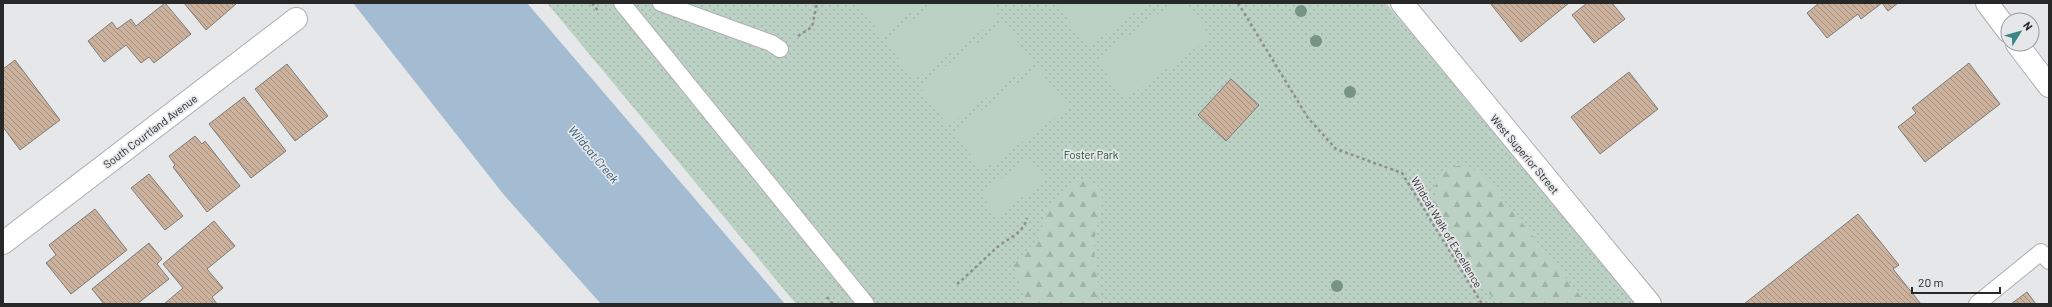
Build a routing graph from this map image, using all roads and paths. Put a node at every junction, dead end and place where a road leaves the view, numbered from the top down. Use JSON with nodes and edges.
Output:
{"nodes":[{"id":1,"x":622,"y":3,"type":"edge"},
{"id":2,"x":661,"y":3,"type":"edge"},
{"id":3,"x":817,"y":3,"type":"edge"},
{"id":4,"x":1238,"y":3,"type":"edge"},
{"id":5,"x":1402,"y":3,"type":"edge"},
{"id":6,"x":1986,"y":3,"type":"edge"},
{"id":7,"x":296,"y":19,"type":"dead end"},
{"id":8,"x":2000,"y":21,"type":"edge"},
{"id":9,"x":780,"y":49,"type":"joint"},
{"id":10,"x":2024,"y":52,"type":"edge"},
{"id":11,"x":2049,"y":86,"type":"edge"},
{"id":12,"x":1027,"y":218,"type":"dead end"},
{"id":13,"x":3,"y":243,"type":"edge"},
{"id":14,"x":2049,"y":261,"type":"edge"},
{"id":15,"x":957,"y":284,"type":"dead end"},
{"id":16,"x":866,"y":304,"type":"edge"},
{"id":17,"x":1482,"y":304,"type":"edge"},
{"id":18,"x":1650,"y":304,"type":"edge"},
{"id":19,"x":1977,"y":304,"type":"edge"}],
"edges":[{"from":1,"to":16,"type":"lane"},
{"from":2,"to":9,"type":"lane"},
{"from":3,"to":9,"type":"path"},
{"from":4,"to":17,"type":"path","name":"Wildcat Walk of Excellence"},
{"from":5,"to":18,"type":"street","name":"West Superior Street"},
{"from":6,"to":8,"type":"street"},
{"from":7,"to":13,"type":"street","name":"South Courtland Avenue"},
{"from":10,"to":11,"type":"street"},
{"from":12,"to":15,"type":"path"},
{"from":14,"to":19,"type":"lane"}]}
